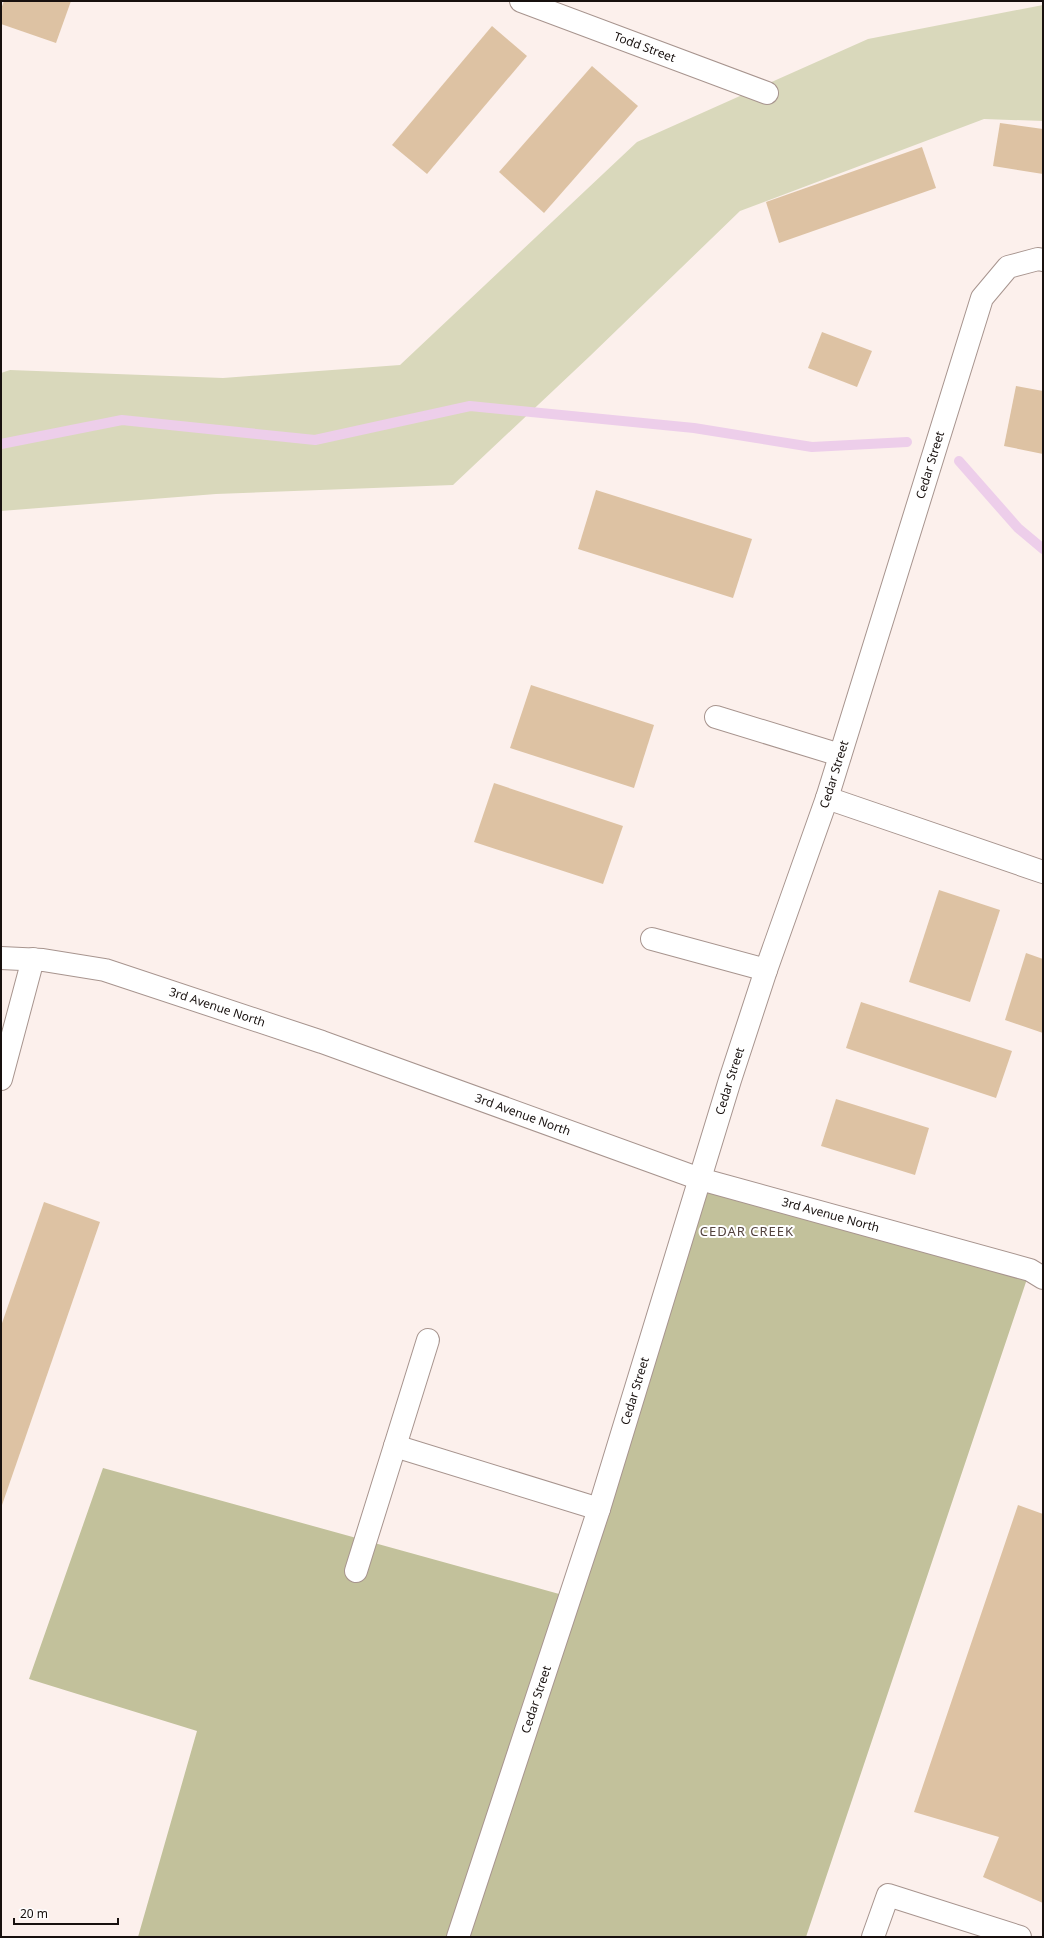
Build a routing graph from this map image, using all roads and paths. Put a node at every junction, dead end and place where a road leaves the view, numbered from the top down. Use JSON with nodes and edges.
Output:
{"nodes":[{"id":1,"x":521,"y":1,"type":"edge"},
{"id":2,"x":767,"y":93,"type":"dead end"},
{"id":3,"x":1043,"y":260,"type":"edge"},
{"id":4,"x":716,"y":717,"type":"dead end"},
{"id":5,"x":840,"y":755,"type":"junction"},
{"id":6,"x":827,"y":798,"type":"junction"},
{"id":7,"x":1043,"y":872,"type":"edge"},
{"id":8,"x":652,"y":939,"type":"dead end"},
{"id":9,"x":1,"y":958,"type":"edge"},
{"id":10,"x":33,"y":959,"type":"junction"},
{"id":11,"x":766,"y":970,"type":"junction"},
{"id":12,"x":1,"y":1079,"type":"edge"},
{"id":13,"x":700,"y":1179,"type":"junction"},
{"id":14,"x":1043,"y":1278,"type":"edge"},
{"id":15,"x":428,"y":1340,"type":"dead end"},
{"id":16,"x":395,"y":1446,"type":"junction"},
{"id":17,"x":599,"y":1509,"type":"junction"},
{"id":18,"x":356,"y":1571,"type":"dead end"},
{"id":19,"x":458,"y":1937,"type":"edge"},
{"id":20,"x":873,"y":1937,"type":"edge"},
{"id":21,"x":1020,"y":1937,"type":"edge"}],
"edges":[{"from":1,"to":2,"type":"street","name":"Todd Street"},
{"from":3,"to":5,"type":"street","name":"Cedar Street"},
{"from":4,"to":5,"type":"street"},
{"from":5,"to":6,"type":"street","name":"Cedar Street"},
{"from":6,"to":7,"type":"street"},
{"from":6,"to":11,"type":"street","name":"Cedar Street"},
{"from":8,"to":11,"type":"street"},
{"from":9,"to":10,"type":"street","name":"3rd Avenue North"},
{"from":10,"to":12,"type":"street"},
{"from":10,"to":13,"type":"street","name":"3rd Avenue North"},
{"from":11,"to":13,"type":"street","name":"Cedar Street"},
{"from":13,"to":14,"type":"street","name":"3rd Avenue North"},
{"from":13,"to":17,"type":"street","name":"Cedar Street"},
{"from":15,"to":16,"type":"street"},
{"from":16,"to":17,"type":"street"},
{"from":16,"to":18,"type":"street"},
{"from":17,"to":19,"type":"street","name":"Cedar Street"},
{"from":20,"to":21,"type":"street"}]}
